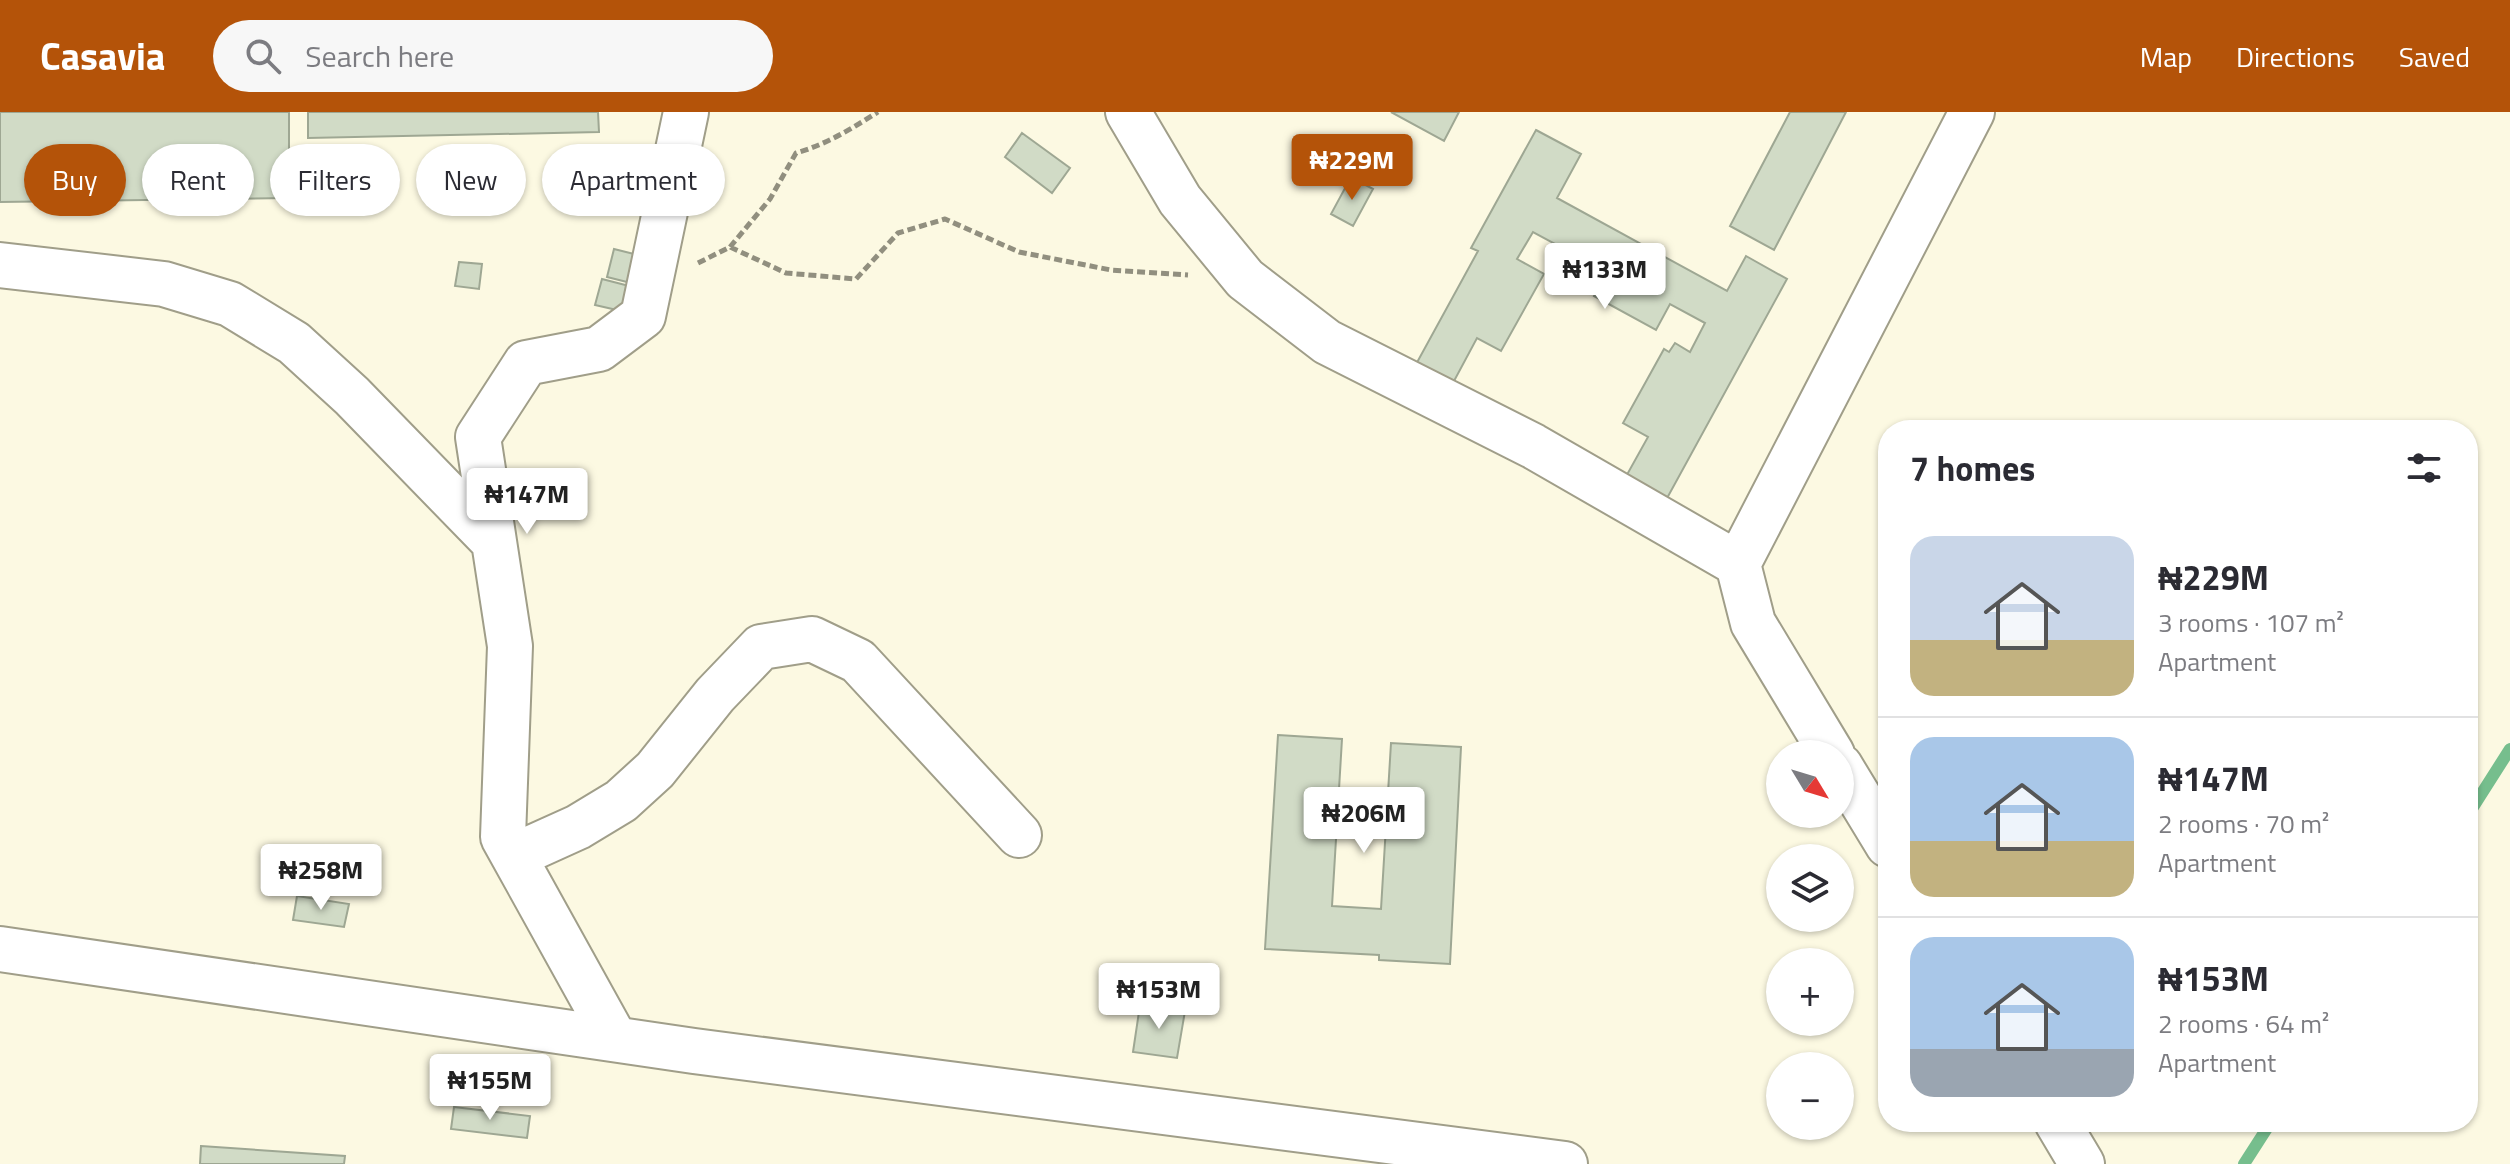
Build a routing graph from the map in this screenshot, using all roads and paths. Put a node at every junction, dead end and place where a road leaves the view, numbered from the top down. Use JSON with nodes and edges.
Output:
{"nodes":[{"id":1,"x":686,"y":112,"type":"edge"},
{"id":2,"x":878,"y":112,"type":"edge"},
{"id":3,"x":1128,"y":112,"type":"edge"},
{"id":4,"x":1972,"y":112,"type":"edge"},
{"id":5,"x":730,"y":247,"type":"junction"},
{"id":6,"x":695,"y":264,"type":"dead end"},
{"id":7,"x":0,"y":265,"type":"edge"},
{"id":8,"x":1245,"y":279,"type":"junction"},
{"id":9,"x":494,"y":542,"type":"junction"},
{"id":10,"x":1738,"y":564,"type":"junction"},
{"id":11,"x":1824,"y":740,"type":"edge"},
{"id":12,"x":1854,"y":789,"type":"edge"},
{"id":13,"x":1878,"y":829,"type":"edge"},
{"id":14,"x":1019,"y":835,"type":"dead end"},
{"id":15,"x":514,"y":856,"type":"junction"},
{"id":16,"x":0,"y":949,"type":"edge"},
{"id":17,"x":615,"y":1039,"type":"junction"},
{"id":18,"x":2063,"y":1132,"type":"edge"},
{"id":19,"x":1565,"y":1164,"type":"edge"},
{"id":20,"x":2082,"y":1164,"type":"edge"}],
"edges":[{"from":1,"to":9,"type":"street"},
{"from":2,"to":5,"type":"path"},
{"from":3,"to":8,"type":"street"},
{"from":4,"to":10,"type":"street"},
{"from":5,"to":6,"type":"path"},
{"from":5,"to":8,"type":"path"},
{"from":7,"to":9,"type":"street"},
{"from":8,"to":10,"type":"street"},
{"from":9,"to":15,"type":"street"},
{"from":10,"to":11,"type":"street"},
{"from":12,"to":13,"type":"street"},
{"from":14,"to":15,"type":"street"},
{"from":15,"to":17,"type":"street"},
{"from":16,"to":17,"type":"street"},
{"from":17,"to":19,"type":"street"},
{"from":18,"to":20,"type":"street"}]}
